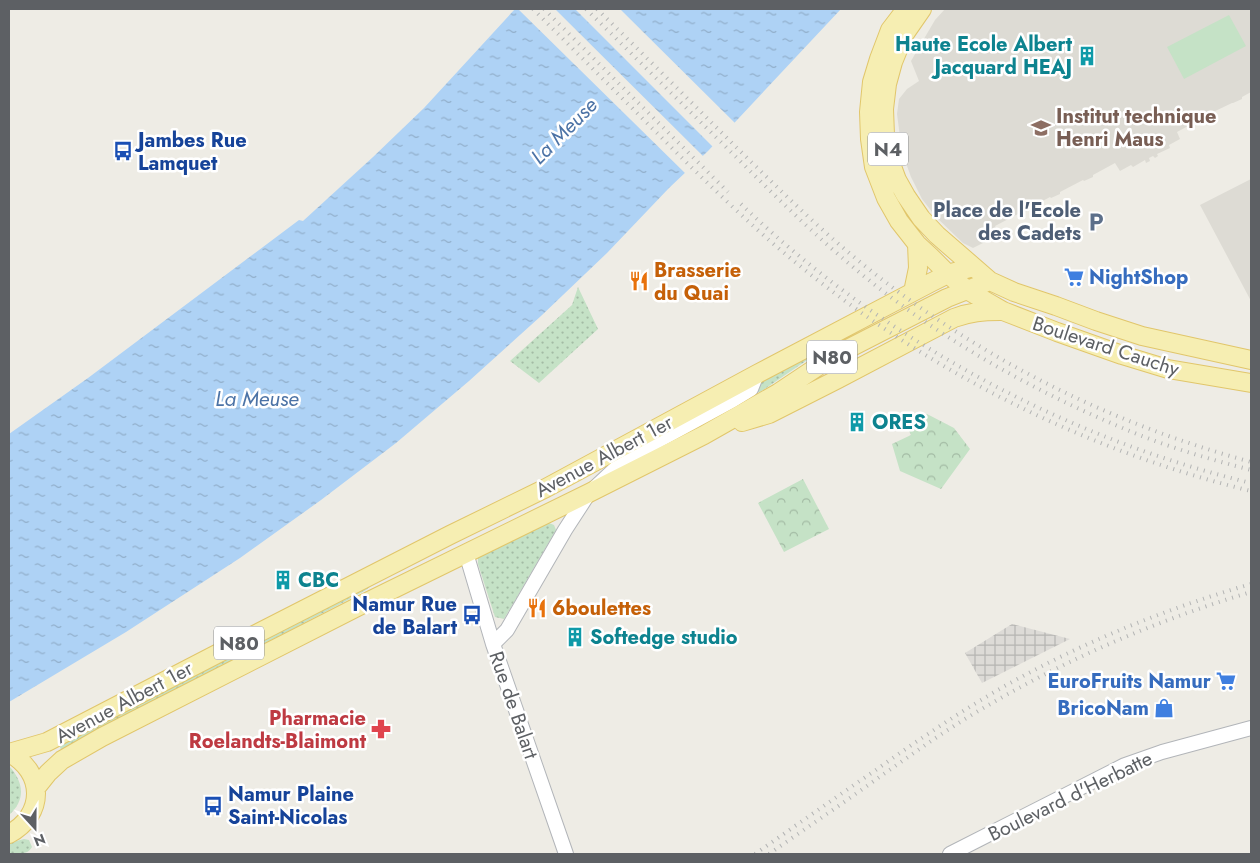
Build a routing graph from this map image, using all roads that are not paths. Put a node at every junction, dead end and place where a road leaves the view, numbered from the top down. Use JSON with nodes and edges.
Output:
{"nodes":[{"id":1,"x":906,"y":9,"type":"edge"},
{"id":2,"x":922,"y":9,"type":"edge"},
{"id":3,"x":917,"y":244,"type":"junction"},
{"id":4,"x":973,"y":267,"type":"junction"},
{"id":5,"x":948,"y":274,"type":"junction"},
{"id":6,"x":990,"y":282,"type":"junction"},
{"id":7,"x":967,"y":290,"type":"junction"},
{"id":8,"x":913,"y":292,"type":"junction"},
{"id":9,"x":1003,"y":311,"type":"junction"},
{"id":10,"x":1251,"y":360,"type":"edge"},
{"id":11,"x":757,"y":374,"type":"junction"},
{"id":12,"x":1251,"y":382,"type":"edge"},
{"id":13,"x":704,"y":435,"type":"junction"},
{"id":14,"x":589,"y":493,"type":"junction"},
{"id":15,"x":484,"y":519,"type":"junction"},
{"id":16,"x":450,"y":535,"type":"junction"},
{"id":17,"x":466,"y":553,"type":"junction"},
{"id":18,"x":422,"y":575,"type":"junction"},
{"id":19,"x":493,"y":644,"type":"junction"},
{"id":20,"x":1251,"y":728,"type":"edge"},
{"id":21,"x":9,"y":753,"type":"edge"},
{"id":22,"x":36,"y":788,"type":"junction"},
{"id":23,"x":9,"y":834,"type":"edge"},
{"id":24,"x":566,"y":854,"type":"edge"},
{"id":25,"x":950,"y":854,"type":"edge"}],
"edges":[{"from":1,"to":3,"type":"main road","number":"N4"},
{"from":2,"to":4,"type":"main road","number":"N4"},
{"from":3,"to":5,"type":"main road","number":"N4"},
{"from":3,"to":8,"type":"main road"},
{"from":4,"to":5,"type":"main road","name":"Avenue Albert 1er","number":"N80"},
{"from":4,"to":6,"type":"main road","number":"N4"},
{"from":5,"to":7,"type":"main road","number":"N4"},
{"from":5,"to":8,"type":"main road","name":"Avenue Albert 1er","number":"N80"},
{"from":6,"to":7,"type":"main road","name":"Avenue Albert 1er","number":"N80"},
{"from":6,"to":10,"type":"main road","name":"Boulevard Cauchy","number":"N4"},
{"from":7,"to":9,"type":"main road","name":"Boulevard Cauchy","number":"N4"},
{"from":7,"to":13,"type":"main road","name":"Avenue Albert 1er","number":"N80"},
{"from":8,"to":11,"type":"main road","name":"Avenue Albert 1er","number":"N80"},
{"from":9,"to":12,"type":"main road","name":"Boulevard Cauchy","number":"N4"},
{"from":9,"to":13,"type":"main road","name":"Avenue Albert 1er","number":"N80"},
{"from":11,"to":14,"type":"street","name":"Avenue Albert 1er","number":"N80"},
{"from":11,"to":15,"type":"main road","name":"Avenue Albert 1er","number":"N80"},
{"from":13,"to":14,"type":"main road","name":"Avenue Albert 1er","number":"N80"},
{"from":14,"to":17,"type":"main road","name":"Avenue Albert 1er","number":"N80"},
{"from":14,"to":19,"type":"street","name":"Avenue Albert 1er"},
{"from":15,"to":16,"type":"main road","name":"Avenue Albert 1er","number":"N80"},
{"from":15,"to":17,"type":"main road"},
{"from":16,"to":18,"type":"main road","name":"Avenue Albert 1er","number":"N80"},
{"from":16,"to":21,"type":"main road","name":"Avenue Albert 1er","number":"N80"},
{"from":17,"to":18,"type":"main road","name":"Avenue Albert 1er","number":"N80"},
{"from":17,"to":19,"type":"street","name":"Rue de Balart"},
{"from":18,"to":22,"type":"main road","name":"Avenue Albert 1er","number":"N80"},
{"from":19,"to":24,"type":"street","name":"Rue de Balart"},
{"from":20,"to":25,"type":"street","name":"Boulevard d'Herbatte"},
{"from":21,"to":22,"type":"main road","name":"Avenue Albert 1er"},
{"from":22,"to":23,"type":"main road","name":"Avenue Albert 1er"}]}
